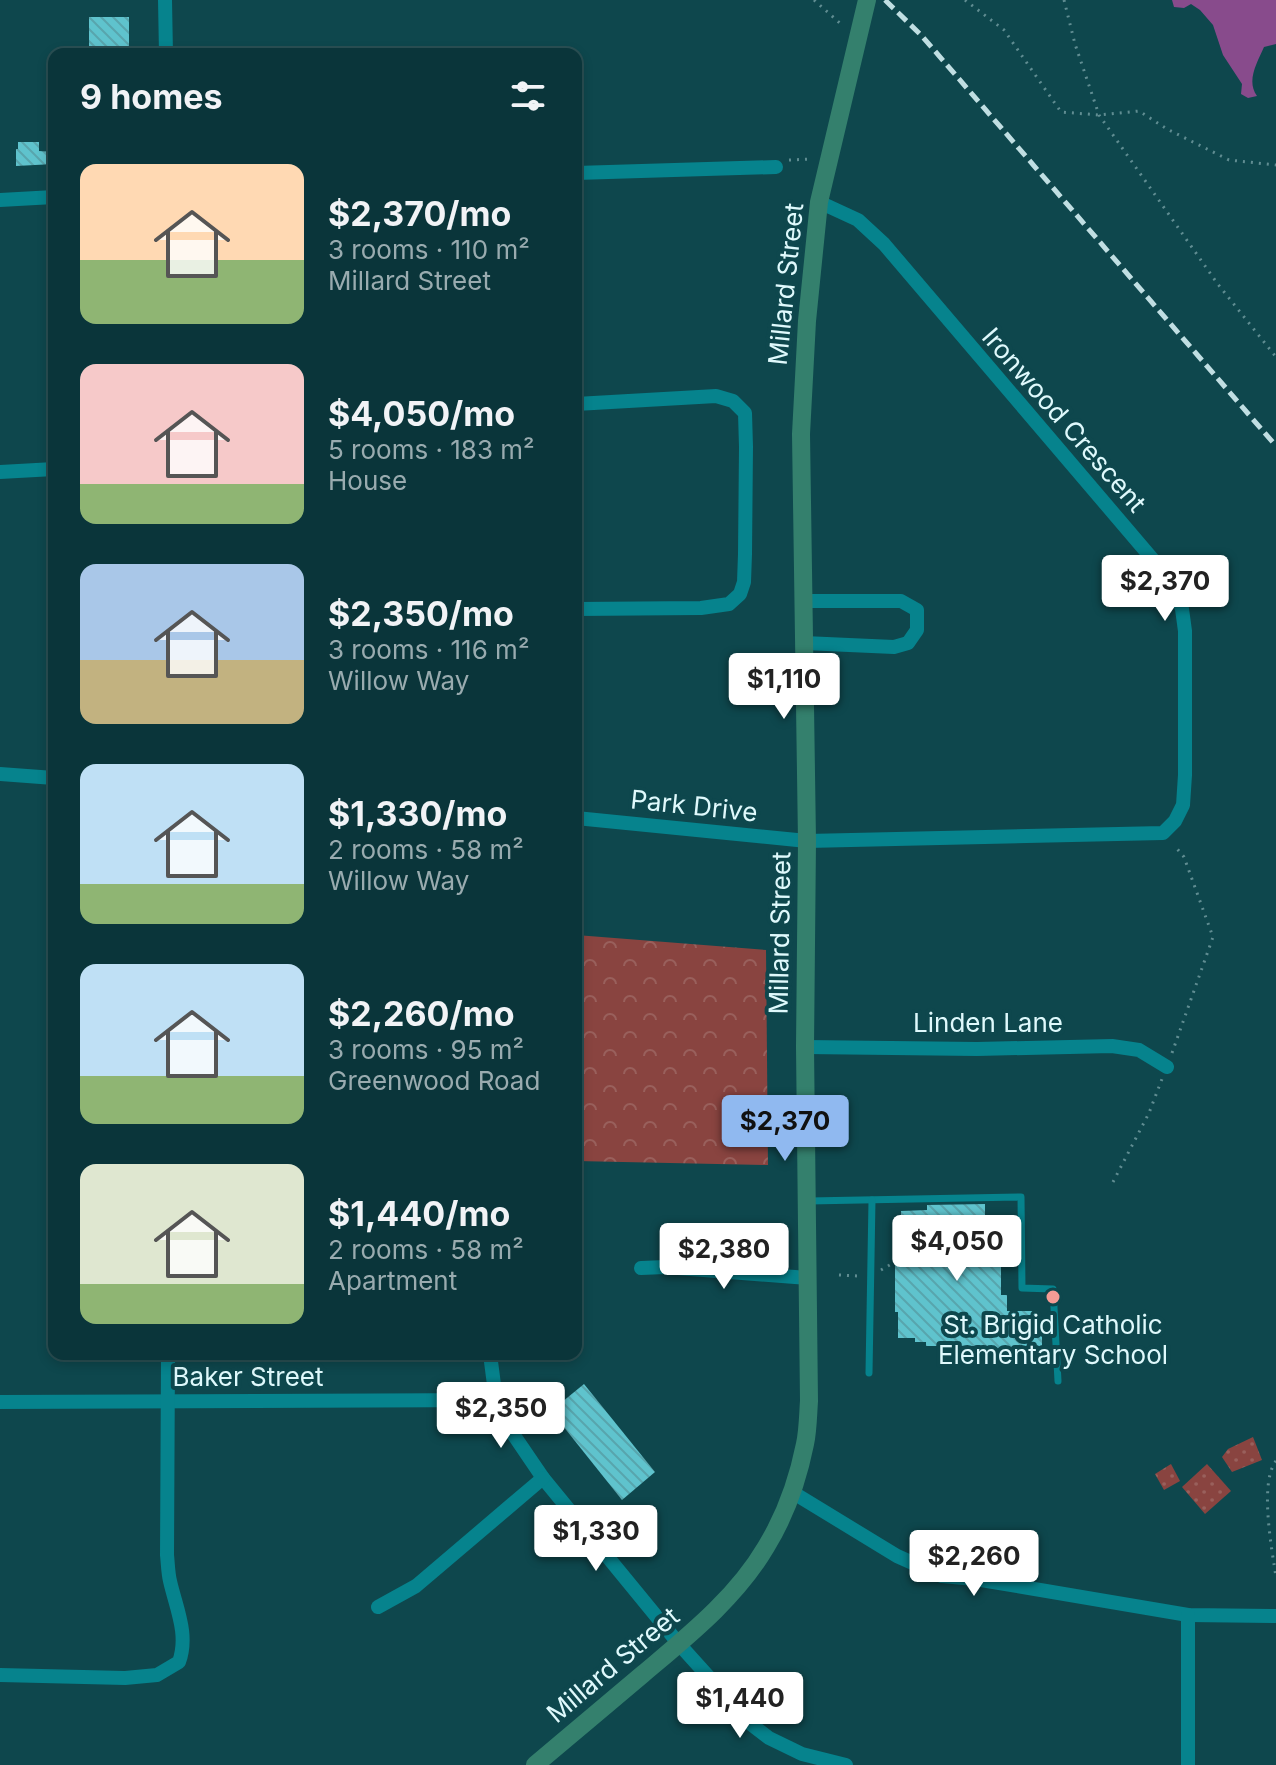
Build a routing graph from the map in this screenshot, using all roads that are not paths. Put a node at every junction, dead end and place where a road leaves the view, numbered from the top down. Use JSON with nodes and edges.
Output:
{"nodes":[{"id":1,"x":165,"y":0,"type":"edge"},
{"id":2,"x":867,"y":0,"type":"edge"},
{"id":3,"x":166,"y":48,"type":"edge"},
{"id":4,"x":776,"y":167,"type":"road end"},
{"id":5,"x":582,"y":173,"type":"edge"},
{"id":6,"x":48,"y":197,"type":"edge"},
{"id":7,"x":0,"y":200,"type":"edge"},
{"id":8,"x":819,"y":202,"type":"junction"},
{"id":9,"x":582,"y":404,"type":"edge"},
{"id":10,"x":48,"y":469,"type":"edge"},
{"id":11,"x":0,"y":472,"type":"edge"},
{"id":12,"x":803,"y":601,"type":"junction"},
{"id":13,"x":582,"y":609,"type":"edge"},
{"id":14,"x":804,"y":643,"type":"junction"},
{"id":15,"x":0,"y":774,"type":"edge"},
{"id":16,"x":48,"y":778,"type":"edge"},
{"id":17,"x":582,"y":819,"type":"edge"},
{"id":18,"x":807,"y":841,"type":"junction"},
{"id":19,"x":805,"y":1047,"type":"junction"},
{"id":20,"x":1167,"y":1067,"type":"road end"},
{"id":21,"x":872,"y":1200,"type":"junction"},
{"id":22,"x":807,"y":1201,"type":"junction"},
{"id":23,"x":641,"y":1268,"type":"dead end"},
{"id":24,"x":808,"y":1278,"type":"junction"},
{"id":25,"x":168,"y":1360,"type":"edge"},
{"id":26,"x":491,"y":1360,"type":"edge"},
{"id":27,"x":869,"y":1373,"type":"dead end"},
{"id":28,"x":1058,"y":1381,"type":"dead end"},
{"id":29,"x":496,"y":1400,"type":"junction"},
{"id":30,"x":168,"y":1401,"type":"junction"},
{"id":31,"x":0,"y":1402,"type":"edge"},
{"id":32,"x":543,"y":1478,"type":"junction"},
{"id":33,"x":792,"y":1492,"type":"junction"},
{"id":34,"x":378,"y":1607,"type":"dead end"},
{"id":35,"x":1188,"y":1615,"type":"junction"},
{"id":36,"x":1276,"y":1616,"type":"edge"},
{"id":37,"x":679,"y":1644,"type":"junction"},
{"id":38,"x":0,"y":1675,"type":"edge"},
{"id":39,"x":535,"y":1765,"type":"edge"},
{"id":40,"x":846,"y":1765,"type":"edge"},
{"id":41,"x":1188,"y":1765,"type":"edge"}],
"edges":[{"from":1,"to":3,"type":"street"},
{"from":2,"to":8,"type":"street","name":"Millard Street"},
{"from":4,"to":5,"type":"street"},
{"from":6,"to":7,"type":"street"},
{"from":8,"to":12,"type":"street","name":"Millard Street"},
{"from":8,"to":18,"type":"street","name":"Ironwood Crescent"},
{"from":9,"to":13,"type":"street"},
{"from":10,"to":11,"type":"street"},
{"from":12,"to":14,"type":"street","name":"Millard Street"},
{"from":12,"to":14,"type":"street"},
{"from":14,"to":18,"type":"street","name":"Millard Street"},
{"from":15,"to":16,"type":"street"},
{"from":17,"to":18,"type":"street","name":"Park Drive"},
{"from":18,"to":19,"type":"street","name":"Millard Street"},
{"from":19,"to":20,"type":"street","name":"Linden Lane"},
{"from":19,"to":22,"type":"street","name":"Millard Street"},
{"from":21,"to":22,"type":"lane"},
{"from":21,"to":27,"type":"lane"},
{"from":21,"to":28,"type":"lane"},
{"from":22,"to":24,"type":"street","name":"Millard Street"},
{"from":23,"to":24,"type":"street"},
{"from":24,"to":33,"type":"street","name":"Millard Street"},
{"from":25,"to":30,"type":"street"},
{"from":26,"to":29,"type":"street"},
{"from":29,"to":30,"type":"street","name":"Baker Street"},
{"from":29,"to":32,"type":"street"},
{"from":30,"to":31,"type":"street","name":"Baker Street"},
{"from":30,"to":38,"type":"street"},
{"from":32,"to":34,"type":"street"},
{"from":32,"to":37,"type":"street"},
{"from":33,"to":35,"type":"street"},
{"from":33,"to":37,"type":"street","name":"Millard Street"},
{"from":35,"to":36,"type":"street"},
{"from":35,"to":41,"type":"street"},
{"from":37,"to":39,"type":"street","name":"Millard Street"},
{"from":37,"to":40,"type":"street"}]}
